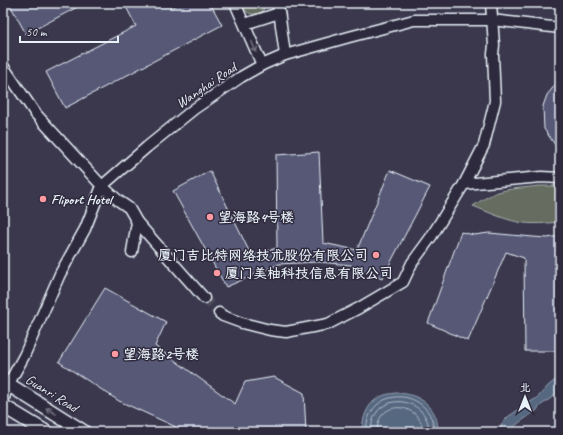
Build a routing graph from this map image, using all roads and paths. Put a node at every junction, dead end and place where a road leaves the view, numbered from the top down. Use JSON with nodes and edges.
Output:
{"nodes":[{"id":1,"x":236,"y":3,"type":"edge"},
{"id":2,"x":490,"y":3,"type":"edge"},
{"id":3,"x":278,"y":8,"type":"edge"},
{"id":4,"x":492,"y":20,"type":"junction"},
{"id":5,"x":245,"y":24,"type":"junction"},
{"id":6,"x":560,"y":28,"type":"edge"},
{"id":7,"x":285,"y":55,"type":"junction"},
{"id":8,"x":262,"y":65,"type":"junction"},
{"id":9,"x":3,"y":66,"type":"edge"},
{"id":10,"x":560,"y":178,"type":"edge"},
{"id":11,"x":464,"y":184,"type":"junction"},
{"id":12,"x":102,"y":186,"type":"junction"},
{"id":13,"x":137,"y":222,"type":"junction"},
{"id":14,"x":132,"y":252,"type":"dead end"},
{"id":15,"x":204,"y":298,"type":"tunnel mouth"},
{"id":16,"x":219,"y":313,"type":"tunnel mouth"},
{"id":17,"x":6,"y":383,"type":"edge"},
{"id":18,"x":3,"y":401,"type":"edge"},
{"id":19,"x":3,"y":406,"type":"edge"},
{"id":20,"x":46,"y":432,"type":"edge"},
{"id":21,"x":84,"y":432,"type":"edge"}],
"edges":[{"from":1,"to":5,"type":"street"},
{"from":2,"to":4,"type":"street"},
{"from":3,"to":5,"type":"street"},
{"from":3,"to":7,"type":"street"},
{"from":4,"to":6,"type":"street","name":"Wanghai Road"},
{"from":4,"to":7,"type":"street","name":"Wanghai Road"},
{"from":4,"to":11,"type":"street"},
{"from":5,"to":8,"type":"street","one_way":true},
{"from":7,"to":8,"type":"street","name":"Wanghai Road"},
{"from":8,"to":12,"type":"street","name":"Wanghai Road"},
{"from":9,"to":12,"type":"street"},
{"from":10,"to":11,"type":"street"},
{"from":11,"to":16,"type":"street"},
{"from":12,"to":13,"type":"street"},
{"from":12,"to":17,"type":"street","name":"Wanghai Road"},
{"from":13,"to":14,"type":"street"},
{"from":13,"to":15,"type":"street"},
{"from":17,"to":18,"type":"street","name":"Wanghai Road"},
{"from":21,"to":17,"type":"street","name":"Guanri Road","one_way":true},
{"from":19,"to":20,"type":"street"}]}
